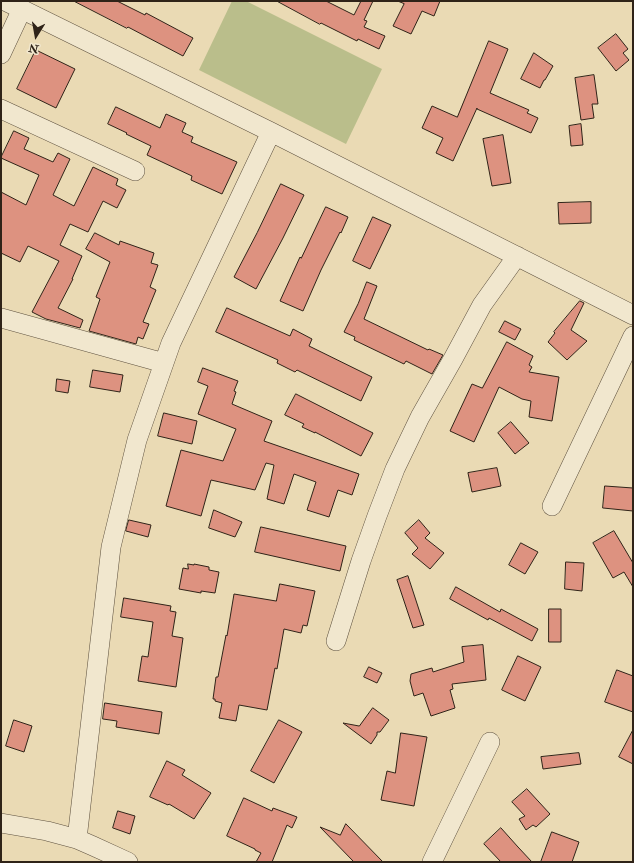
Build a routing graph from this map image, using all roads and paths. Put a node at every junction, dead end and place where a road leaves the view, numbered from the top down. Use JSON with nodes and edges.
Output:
{"nodes":[{"id":1,"x":14,"y":5,"type":"edge"},
{"id":2,"x":1,"y":54,"type":"edge"},
{"id":3,"x":1,"y":109,"type":"edge"},
{"id":4,"x":271,"y":132,"type":"junction"},
{"id":5,"x":135,"y":171,"type":"dead end"},
{"id":6,"x":517,"y":256,"type":"junction"},
{"id":7,"x":633,"y":315,"type":"edge"},
{"id":8,"x":1,"y":318,"type":"edge"},
{"id":9,"x":633,"y":336,"type":"edge"},
{"id":10,"x":164,"y":363,"type":"junction"},
{"id":11,"x":552,"y":506,"type":"dead end"},
{"id":12,"x":336,"y":641,"type":"dead end"},
{"id":13,"x":490,"y":742,"type":"dead end"},
{"id":14,"x":1,"y":823,"type":"edge"},
{"id":15,"x":77,"y":839,"type":"junction"},
{"id":16,"x":128,"y":862,"type":"edge"},
{"id":17,"x":432,"y":862,"type":"edge"}],
"edges":[{"from":1,"to":2,"type":"street"},
{"from":1,"to":4,"type":"street"},
{"from":3,"to":5,"type":"street"},
{"from":4,"to":6,"type":"street"},
{"from":4,"to":10,"type":"street"},
{"from":6,"to":7,"type":"street"},
{"from":6,"to":12,"type":"street"},
{"from":8,"to":10,"type":"street"},
{"from":9,"to":11,"type":"street"},
{"from":10,"to":15,"type":"street"},
{"from":13,"to":17,"type":"street"},
{"from":14,"to":15,"type":"street"},
{"from":15,"to":16,"type":"street"}]}
